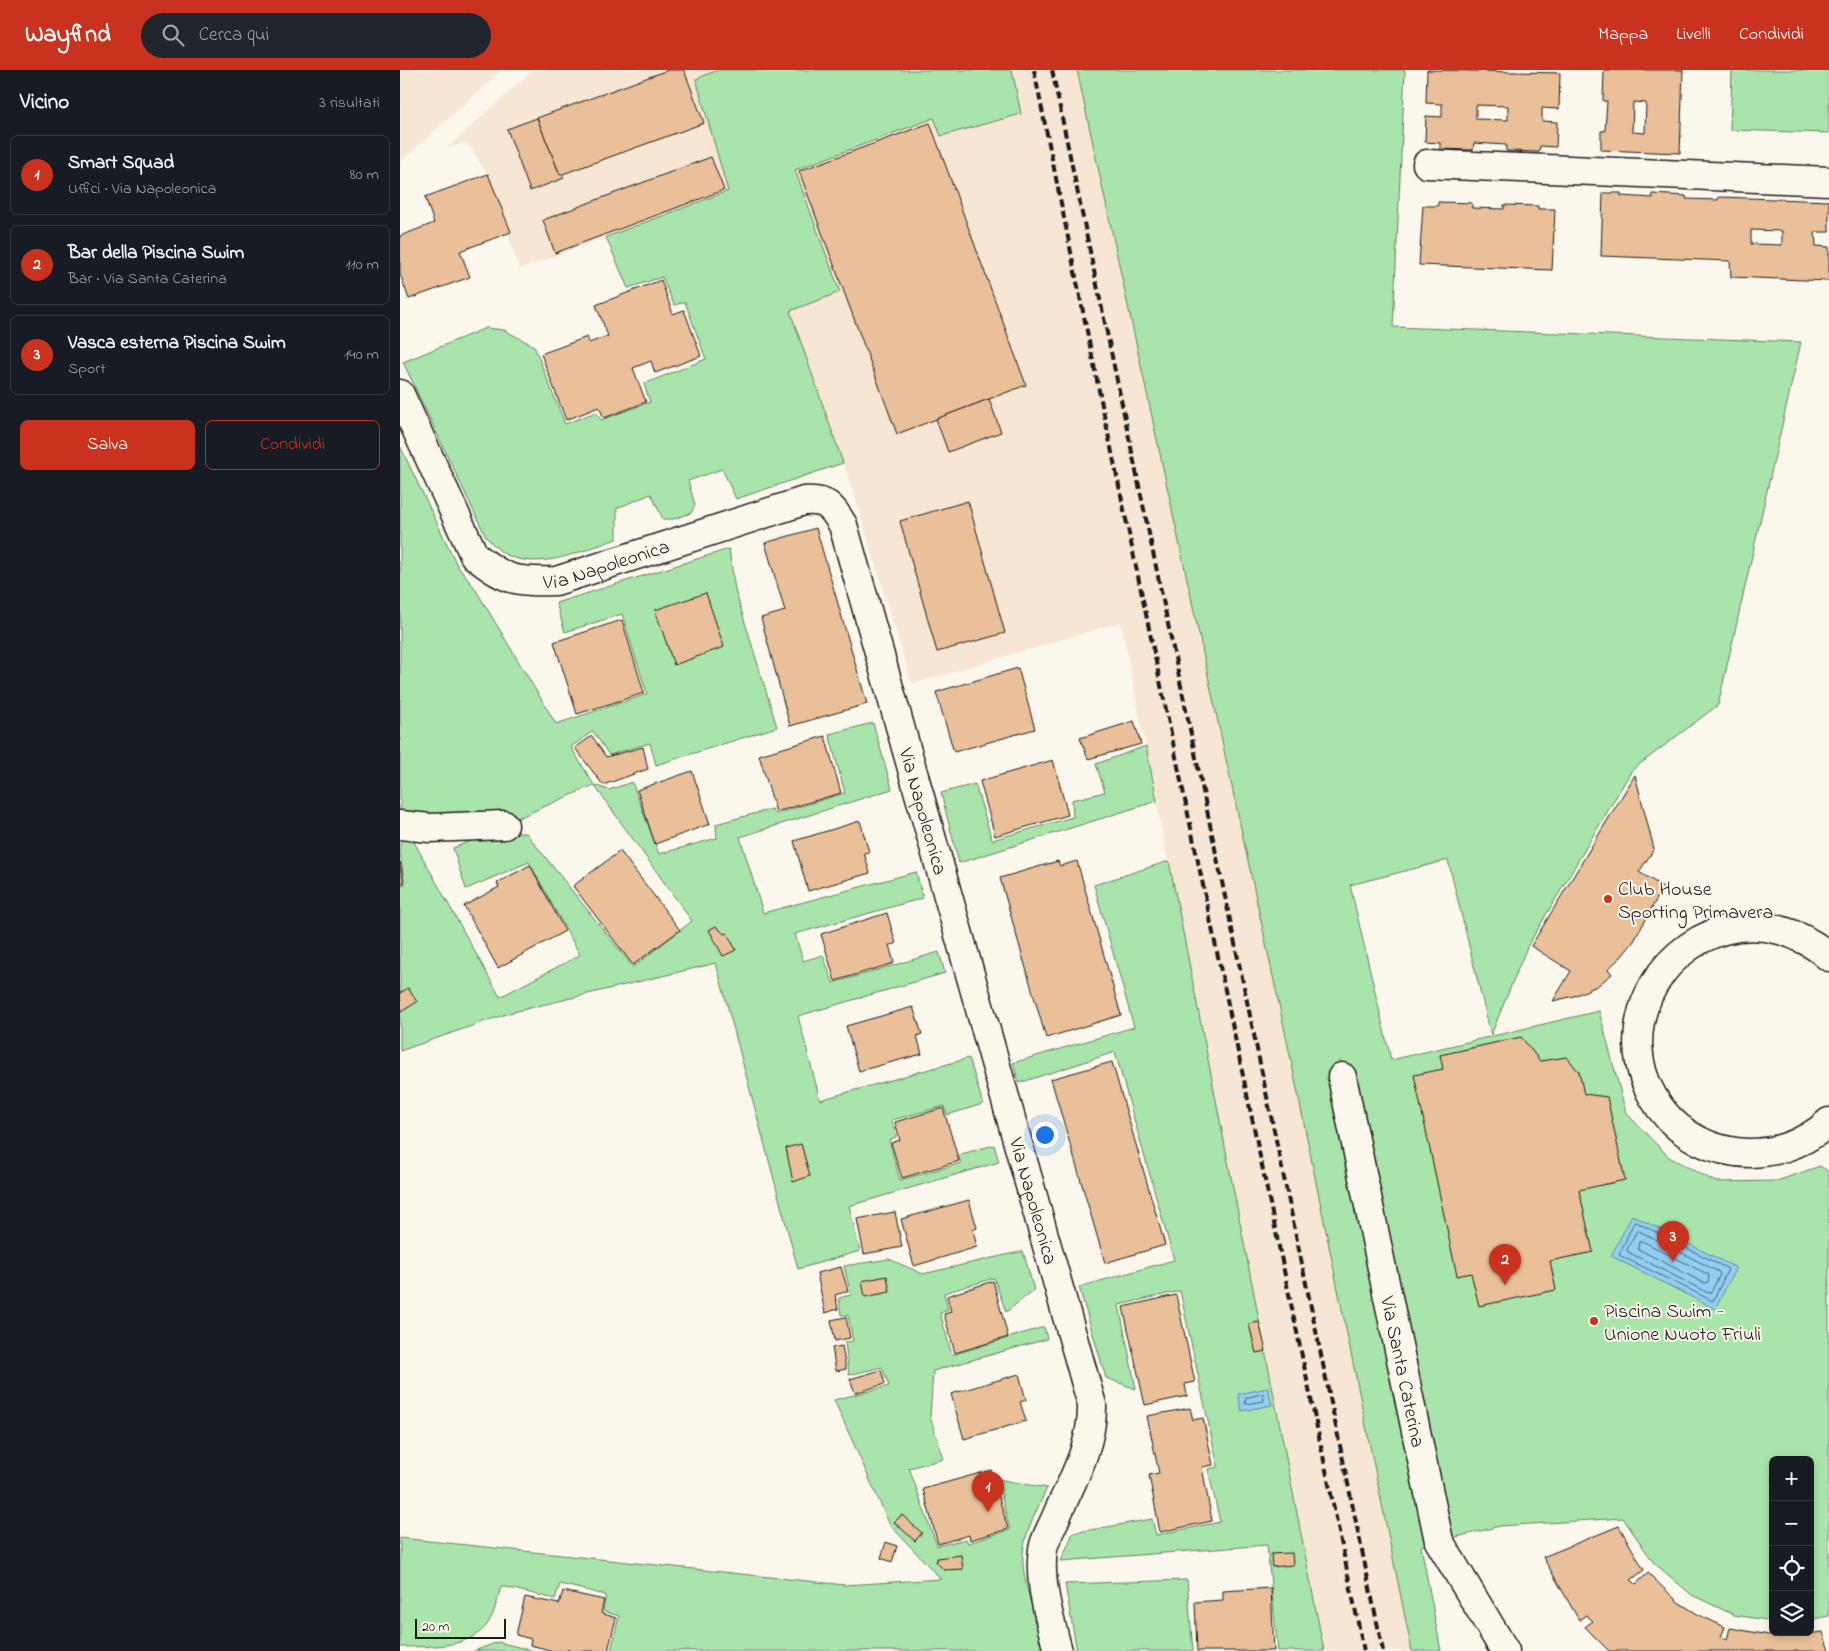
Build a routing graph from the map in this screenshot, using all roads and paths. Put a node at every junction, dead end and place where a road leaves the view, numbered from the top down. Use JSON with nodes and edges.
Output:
{"nodes":[{"id":1,"x":1427,"y":164,"type":"dead end"},
{"id":2,"x":1829,"y":181,"type":"edge"},
{"id":3,"x":400,"y":394,"type":"edge"},
{"id":4,"x":400,"y":825,"type":"edge"},
{"id":5,"x":504,"y":825,"type":"dead end"},
{"id":6,"x":1829,"y":957,"type":"edge"},
{"id":7,"x":1342,"y":1077,"type":"dead end"},
{"id":8,"x":1829,"y":1122,"type":"edge"},
{"id":9,"x":1058,"y":1651,"type":"edge"},
{"id":10,"x":1505,"y":1651,"type":"edge"}],
"edges":[{"from":1,"to":2,"type":"street"},
{"from":3,"to":9,"type":"street","name":"Via Napoleonica"},
{"from":4,"to":5,"type":"street"},
{"from":6,"to":8,"type":"street"},
{"from":7,"to":10,"type":"street","name":"Via Santa Caterina"}]}
